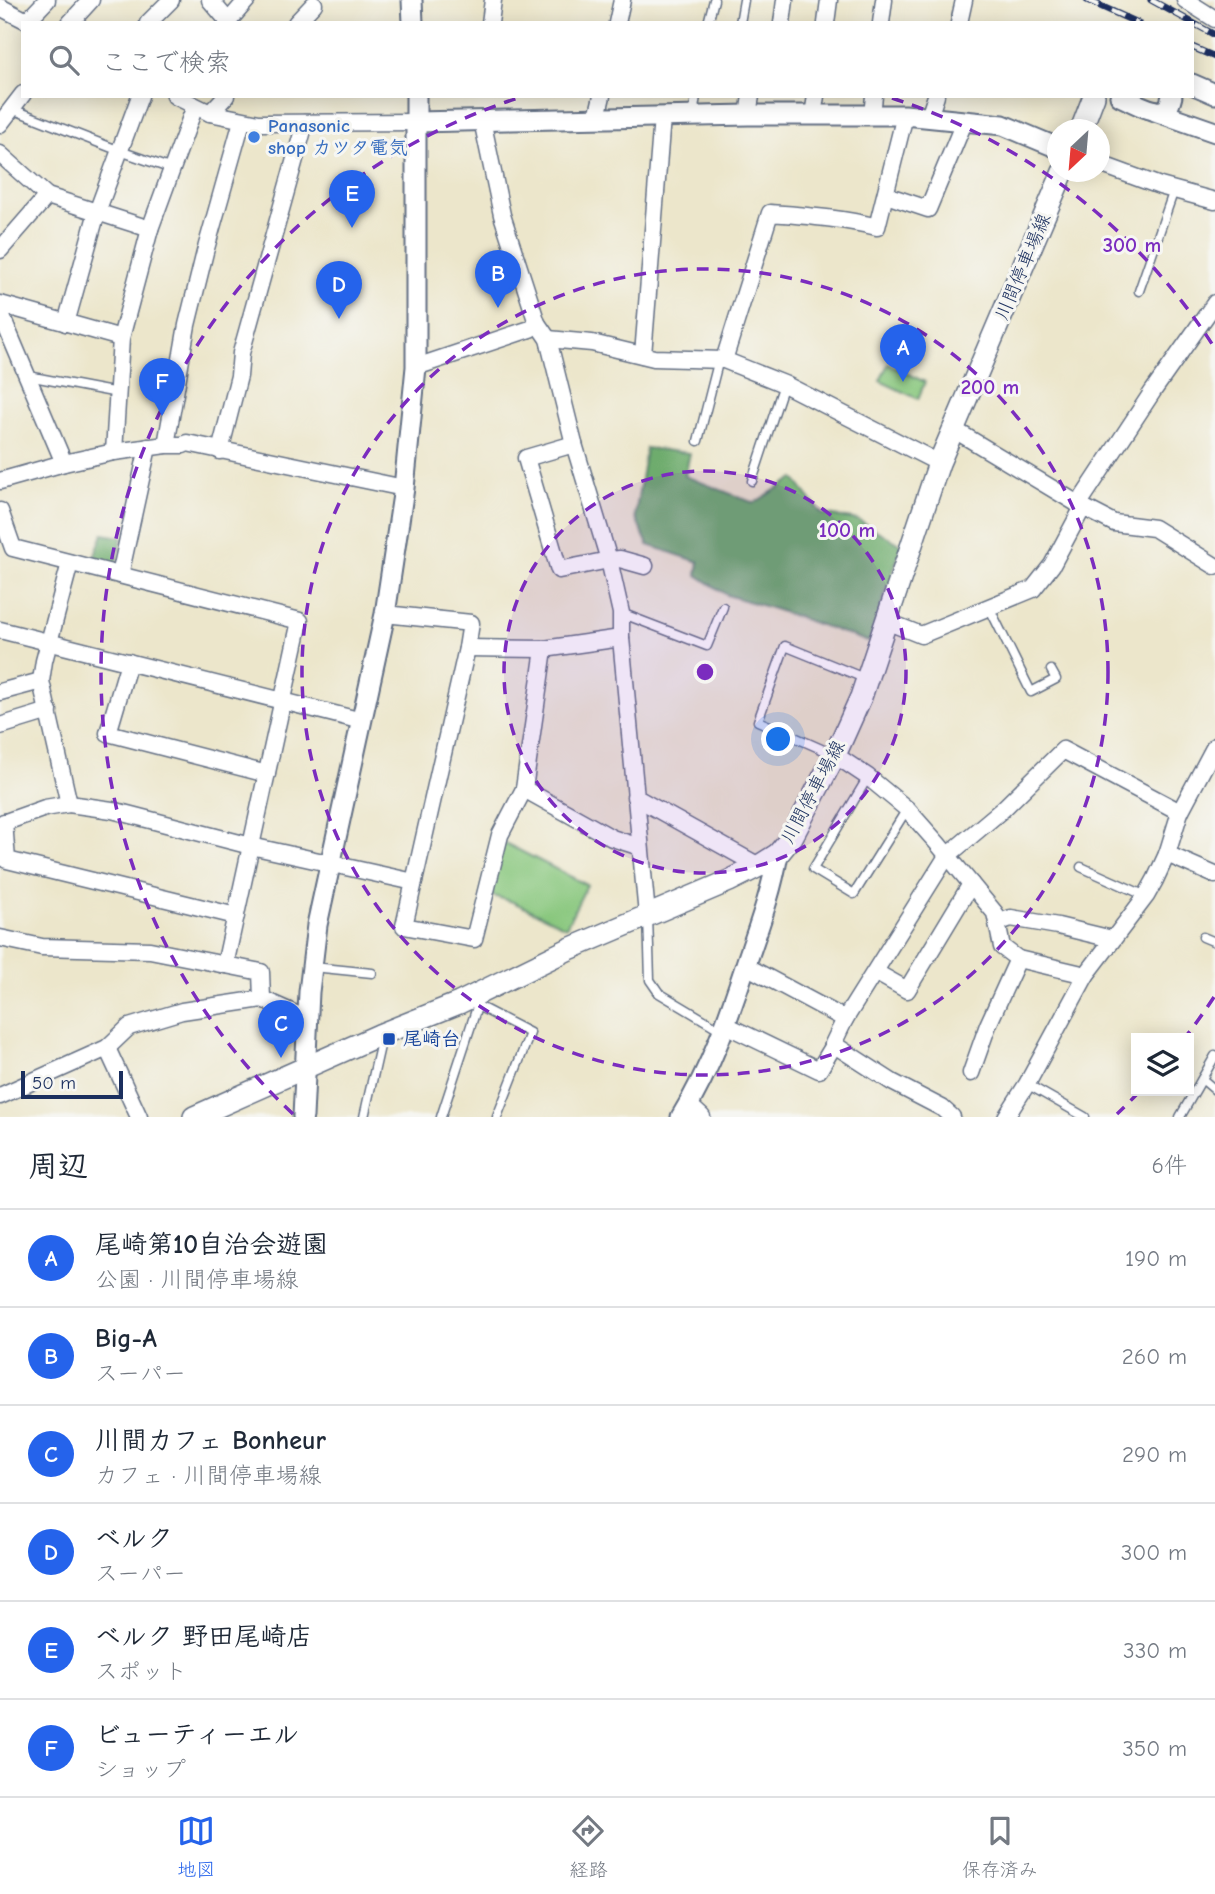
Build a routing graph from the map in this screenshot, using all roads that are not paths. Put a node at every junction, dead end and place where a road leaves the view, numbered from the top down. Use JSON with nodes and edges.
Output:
{"nodes":[{"id":1,"x":47,"y":0,"type":"edge"},
{"id":2,"x":91,"y":0,"type":"edge"},
{"id":3,"x":171,"y":0,"type":"edge"},
{"id":4,"x":210,"y":0,"type":"edge"},
{"id":5,"x":247,"y":0,"type":"edge"},
{"id":6,"x":412,"y":0,"type":"edge"},
{"id":7,"x":493,"y":0,"type":"edge"},
{"id":8,"x":622,"y":0,"type":"edge"},
{"id":9,"x":714,"y":0,"type":"edge"},
{"id":10,"x":744,"y":0,"type":"edge"},
{"id":11,"x":785,"y":0,"type":"edge"},
{"id":12,"x":829,"y":0,"type":"edge"},
{"id":13,"x":884,"y":0,"type":"edge"},
{"id":14,"x":964,"y":0,"type":"edge"},
{"id":15,"x":1187,"y":0,"type":"edge"},
{"id":16,"x":314,"y":4,"type":"dead end"},
{"id":17,"x":0,"y":7,"type":"edge"},
{"id":18,"x":1215,"y":19,"type":"edge"},
{"id":19,"x":233,"y":20,"type":"edge"},
{"id":20,"x":27,"y":21,"type":"edge"},
{"id":21,"x":30,"y":21,"type":"edge"},
{"id":22,"x":72,"y":21,"type":"edge"},
{"id":23,"x":150,"y":21,"type":"edge"},
{"id":24,"x":298,"y":21,"type":"edge"},
{"id":25,"x":413,"y":21,"type":"edge"},
{"id":26,"x":490,"y":21,"type":"edge"},
{"id":27,"x":617,"y":21,"type":"edge"},
{"id":28,"x":709,"y":21,"type":"edge"},
{"id":29,"x":740,"y":21,"type":"edge"},
{"id":30,"x":782,"y":21,"type":"edge"},
{"id":31,"x":826,"y":21,"type":"edge"},
{"id":32,"x":881,"y":21,"type":"edge"},
{"id":33,"x":959,"y":21,"type":"edge"},
{"id":34,"x":1194,"y":85,"type":"edge"},
{"id":35,"x":1215,"y":93,"type":"edge"},
{"id":36,"x":21,"y":97,"type":"edge"},
{"id":37,"x":139,"y":98,"type":"edge"},
{"id":38,"x":179,"y":98,"type":"edge"},
{"id":39,"x":222,"y":98,"type":"edge"},
{"id":40,"x":416,"y":98,"type":"edge"},
{"id":41,"x":602,"y":98,"type":"edge"},
{"id":42,"x":935,"y":98,"type":"edge"},
{"id":43,"x":1093,"y":98,"type":"edge"},
{"id":44,"x":1125,"y":98,"type":"edge"},
{"id":45,"x":1171,"y":98,"type":"edge"},
{"id":46,"x":750,"y":105,"type":"edge"},
{"id":47,"x":695,"y":106,"type":"edge"},
{"id":48,"x":815,"y":106,"type":"edge"},
{"id":49,"x":873,"y":106,"type":"edge"},
{"id":50,"x":12,"y":109,"type":"junction"},
{"id":51,"x":202,"y":109,"type":"junction"},
{"id":52,"x":1154,"y":111,"type":"junction"},
{"id":53,"x":905,"y":115,"type":"junction"},
{"id":54,"x":597,"y":117,"type":"junction"},
{"id":55,"x":662,"y":117,"type":"junction"},
{"id":56,"x":929,"y":117,"type":"junction"},
{"id":57,"x":1085,"y":119,"type":"edge"},
{"id":58,"x":482,"y":120,"type":"junction"},
{"id":59,"x":965,"y":120,"type":"junction"},
{"id":60,"x":242,"y":121,"type":"junction"},
{"id":61,"x":417,"y":122,"type":"junction"},
{"id":62,"x":305,"y":123,"type":"junction"},
{"id":63,"x":0,"y":124,"type":"edge"},
{"id":64,"x":1215,"y":132,"type":"edge"},
{"id":65,"x":1047,"y":143,"type":"edge"},
{"id":66,"x":120,"y":151,"type":"junction"},
{"id":67,"x":0,"y":154,"type":"edge"},
{"id":68,"x":1110,"y":168,"type":"edge"},
{"id":69,"x":172,"y":169,"type":"junction"},
{"id":70,"x":1059,"y":182,"type":"edge"},
{"id":71,"x":1174,"y":190,"type":"junction"},
{"id":72,"x":887,"y":195,"type":"junction"},
{"id":73,"x":47,"y":196,"type":"junction"},
{"id":74,"x":1215,"y":201,"type":"edge"},
{"id":75,"x":97,"y":212,"type":"junction"},
{"id":76,"x":150,"y":229,"type":"junction"},
{"id":77,"x":0,"y":250,"type":"edge"},
{"id":78,"x":1139,"y":291,"type":"dead end"},
{"id":79,"x":1215,"y":303,"type":"edge"},
{"id":80,"x":0,"y":304,"type":"edge"},
{"id":81,"x":0,"y":312,"type":"edge"},
{"id":82,"x":66,"y":323,"type":"junction"},
{"id":83,"x":537,"y":323,"type":"junction"},
{"id":84,"x":121,"y":338,"type":"junction"},
{"id":85,"x":548,"y":339,"type":"junction"},
{"id":86,"x":643,"y":355,"type":"junction"},
{"id":87,"x":722,"y":360,"type":"junction"},
{"id":88,"x":416,"y":367,"type":"junction"},
{"id":89,"x":27,"y":376,"type":"junction"},
{"id":90,"x":784,"y":384,"type":"junction"},
{"id":91,"x":118,"y":393,"type":"junction"},
{"id":92,"x":953,"y":429,"type":"junction"},
{"id":93,"x":698,"y":441,"type":"dead end"},
{"id":94,"x":166,"y":444,"type":"junction"},
{"id":95,"x":574,"y":444,"type":"junction"},
{"id":96,"x":148,"y":447,"type":"junction"},
{"id":97,"x":220,"y":451,"type":"junction"},
{"id":98,"x":114,"y":452,"type":"junction"},
{"id":99,"x":64,"y":463,"type":"junction"},
{"id":100,"x":939,"y":463,"type":"junction"},
{"id":101,"x":0,"y":481,"type":"edge"},
{"id":102,"x":752,"y":481,"type":"dead end"},
{"id":103,"x":404,"y":488,"type":"junction"},
{"id":104,"x":1081,"y":506,"type":"junction"},
{"id":105,"x":0,"y":511,"type":"edge"},
{"id":106,"x":609,"y":560,"type":"junction"},
{"id":107,"x":70,"y":563,"type":"junction"},
{"id":108,"x":645,"y":566,"type":"dead end"},
{"id":109,"x":1215,"y":566,"type":"edge"},
{"id":110,"x":120,"y":575,"type":"junction"},
{"id":111,"x":723,"y":607,"type":"dead end"},
{"id":112,"x":989,"y":607,"type":"junction"},
{"id":113,"x":621,"y":613,"type":"junction"},
{"id":114,"x":385,"y":614,"type":"junction"},
{"id":115,"x":886,"y":621,"type":"junction"},
{"id":116,"x":0,"y":630,"type":"edge"},
{"id":117,"x":621,"y":638,"type":"junction"},
{"id":118,"x":49,"y":642,"type":"junction"},
{"id":119,"x":467,"y":649,"type":"junction"},
{"id":120,"x":544,"y":649,"type":"junction"},
{"id":121,"x":129,"y":662,"type":"junction"},
{"id":122,"x":1052,"y":670,"type":"dead end"},
{"id":123,"x":866,"y":679,"type":"junction"},
{"id":124,"x":41,"y":681,"type":"junction"},
{"id":125,"x":0,"y":692,"type":"edge"},
{"id":126,"x":284,"y":702,"type":"junction"},
{"id":127,"x":49,"y":711,"type":"junction"},
{"id":128,"x":362,"y":721,"type":"junction"},
{"id":129,"x":0,"y":726,"type":"edge"},
{"id":130,"x":835,"y":755,"type":"junction"},
{"id":131,"x":1213,"y":757,"type":"edge"},
{"id":132,"x":267,"y":774,"type":"junction"},
{"id":133,"x":868,"y":777,"type":"junction"},
{"id":134,"x":524,"y":789,"type":"junction"},
{"id":135,"x":635,"y":797,"type":"junction"},
{"id":136,"x":69,"y":804,"type":"junction"},
{"id":137,"x":907,"y":809,"type":"junction"},
{"id":138,"x":1180,"y":812,"type":"junction"},
{"id":139,"x":2,"y":823,"type":"edge"},
{"id":140,"x":251,"y":846,"type":"junction"},
{"id":141,"x":640,"y":847,"type":"junction"},
{"id":142,"x":778,"y":854,"type":"junction"},
{"id":143,"x":1167,"y":854,"type":"junction"},
{"id":144,"x":947,"y":856,"type":"junction"},
{"id":145,"x":330,"y":863,"type":"junction"},
{"id":146,"x":759,"y":866,"type":"junction"},
{"id":147,"x":1081,"y":867,"type":"dead end"},
{"id":148,"x":1215,"y":874,"type":"edge"},
{"id":149,"x":414,"y":882,"type":"junction"},
{"id":150,"x":971,"y":884,"type":"junction"},
{"id":151,"x":1146,"y":896,"type":"junction"},
{"id":152,"x":648,"y":915,"type":"junction"},
{"id":153,"x":236,"y":916,"type":"junction"},
{"id":154,"x":997,"y":923,"type":"junction"},
{"id":155,"x":1203,"y":937,"type":"dead end"},
{"id":156,"x":0,"y":938,"type":"edge"},
{"id":157,"x":1112,"y":939,"type":"junction"},
{"id":158,"x":1215,"y":942,"type":"edge"},
{"id":159,"x":1018,"y":959,"type":"junction"},
{"id":160,"x":225,"y":965,"type":"junction"},
{"id":161,"x":746,"y":966,"type":"junction"},
{"id":162,"x":312,"y":967,"type":"junction"},
{"id":163,"x":875,"y":972,"type":"junction"},
{"id":164,"x":372,"y":973,"type":"dead end"},
{"id":165,"x":1086,"y":975,"type":"junction"},
{"id":166,"x":262,"y":999,"type":"junction"},
{"id":167,"x":480,"y":999,"type":"junction"},
{"id":168,"x":307,"y":1019,"type":"junction"},
{"id":169,"x":845,"y":1019,"type":"junction"},
{"id":170,"x":725,"y":1029,"type":"junction"},
{"id":171,"x":379,"y":1035,"type":"junction"},
{"id":172,"x":834,"y":1045,"type":"junction"},
{"id":173,"x":107,"y":1048,"type":"junction"},
{"id":174,"x":1215,"y":1056,"type":"edge"},
{"id":175,"x":304,"y":1069,"type":"junction"},
{"id":176,"x":971,"y":1073,"type":"dead end"},
{"id":177,"x":1202,"y":1079,"type":"junction"},
{"id":178,"x":1027,"y":1084,"type":"junction"},
{"id":179,"x":1215,"y":1090,"type":"edge"},
{"id":180,"x":0,"y":1096,"type":"edge"},
{"id":181,"x":690,"y":1113,"type":"edge"},
{"id":182,"x":950,"y":1116,"type":"edge"},
{"id":183,"x":139,"y":1117,"type":"edge"},
{"id":184,"x":194,"y":1117,"type":"edge"},
{"id":185,"x":303,"y":1117,"type":"edge"},
{"id":186,"x":364,"y":1117,"type":"edge"},
{"id":187,"x":441,"y":1117,"type":"edge"},
{"id":188,"x":497,"y":1117,"type":"edge"},
{"id":189,"x":1006,"y":1117,"type":"edge"},
{"id":190,"x":1086,"y":1117,"type":"edge"},
{"id":191,"x":1180,"y":1117,"type":"edge"}],
"edges":[{"from":1,"to":21,"type":"street"},
{"from":2,"to":22,"type":"street"},
{"from":3,"to":23,"type":"street"},
{"from":4,"to":19,"type":"street"},
{"from":5,"to":19,"type":"street"},
{"from":6,"to":25,"type":"street"},
{"from":7,"to":26,"type":"street"},
{"from":8,"to":27,"type":"street"},
{"from":9,"to":28,"type":"lane"},
{"from":10,"to":29,"type":"lane"},
{"from":11,"to":30,"type":"street"},
{"from":12,"to":31,"type":"street"},
{"from":13,"to":32,"type":"street"},
{"from":14,"to":33,"type":"street"},
{"from":15,"to":18,"type":"street"},
{"from":16,"to":24,"type":"street"},
{"from":17,"to":20,"type":"street"},
{"from":34,"to":35,"type":"street"},
{"from":36,"to":50,"type":"street"},
{"from":37,"to":66,"type":"street"},
{"from":38,"to":51,"type":"street"},
{"from":39,"to":51,"type":"street"},
{"from":40,"to":61,"type":"street"},
{"from":41,"to":54,"type":"street"},
{"from":42,"to":56,"type":"street"},
{"from":43,"to":57,"type":"main road"},
{"from":44,"to":52,"type":"street"},
{"from":45,"to":52,"type":"street"},
{"from":46,"to":47,"type":"street"},
{"from":46,"to":48,"type":"street"},
{"from":47,"to":55,"type":"street"},
{"from":48,"to":49,"type":"street"},
{"from":49,"to":53,"type":"street"},
{"from":50,"to":63,"type":"street"},
{"from":50,"to":66,"type":"lane"},
{"from":51,"to":60,"type":"street"},
{"from":51,"to":69,"type":"street"},
{"from":52,"to":64,"type":"street"},
{"from":53,"to":56,"type":"street"},
{"from":53,"to":72,"type":"street"},
{"from":54,"to":55,"type":"street"},
{"from":54,"to":58,"type":"street"},
{"from":55,"to":86,"type":"street"},
{"from":56,"to":59,"type":"street"},
{"from":58,"to":61,"type":"street"},
{"from":58,"to":83,"type":"street"},
{"from":59,"to":65,"type":"street"},
{"from":59,"to":72,"type":"street"},
{"from":60,"to":62,"type":"street"},
{"from":60,"to":94,"type":"street"},
{"from":61,"to":62,"type":"street"},
{"from":61,"to":88,"type":"street"},
{"from":62,"to":97,"type":"street"},
{"from":66,"to":69,"type":"lane"},
{"from":66,"to":75,"type":"street"},
{"from":67,"to":73,"type":"street"},
{"from":68,"to":71,"type":"street"},
{"from":69,"to":76,"type":"street"},
{"from":70,"to":92,"type":"main road","name":"川間停車場線"},
{"from":71,"to":74,"type":"street"},
{"from":71,"to":78,"type":"lane"},
{"from":72,"to":87,"type":"street"},
{"from":73,"to":75,"type":"street"},
{"from":73,"to":77,"type":"street"},
{"from":75,"to":76,"type":"street"},
{"from":75,"to":82,"type":"street"},
{"from":76,"to":84,"type":"street"},
{"from":79,"to":104,"type":"street"},
{"from":80,"to":82,"type":"street"},
{"from":81,"to":89,"type":"street"},
{"from":82,"to":84,"type":"street"},
{"from":83,"to":85,"type":"street"},
{"from":83,"to":88,"type":"street"},
{"from":84,"to":91,"type":"street"},
{"from":85,"to":86,"type":"street"},
{"from":85,"to":95,"type":"street"},
{"from":86,"to":87,"type":"street"},
{"from":87,"to":90,"type":"street"},
{"from":87,"to":93,"type":"lane"},
{"from":88,"to":103,"type":"street"},
{"from":89,"to":91,"type":"lane"},
{"from":89,"to":99,"type":"street"},
{"from":90,"to":100,"type":"street"},
{"from":90,"to":102,"type":"lane"},
{"from":91,"to":98,"type":"street"},
{"from":92,"to":100,"type":"main road","name":"川間停車場線"},
{"from":92,"to":104,"type":"street"},
{"from":94,"to":96,"type":"street"},
{"from":94,"to":97,"type":"street"},
{"from":95,"to":106,"type":"street"},
{"from":95,"to":106,"type":"street"},
{"from":96,"to":98,"type":"street"},
{"from":96,"to":110,"type":"street"},
{"from":97,"to":103,"type":"street"},
{"from":98,"to":99,"type":"street"},
{"from":99,"to":101,"type":"street"},
{"from":100,"to":115,"type":"main road","name":"川間停車場線"},
{"from":103,"to":114,"type":"street"},
{"from":104,"to":109,"type":"street"},
{"from":104,"to":112,"type":"street"},
{"from":105,"to":107,"type":"street"},
{"from":106,"to":108,"type":"street"},
{"from":106,"to":113,"type":"street"},
{"from":107,"to":110,"type":"street"},
{"from":107,"to":118,"type":"street"},
{"from":110,"to":126,"type":"street"},
{"from":111,"to":113,"type":"lane"},
{"from":112,"to":115,"type":"street"},
{"from":112,"to":122,"type":"lane"},
{"from":113,"to":117,"type":"street"},
{"from":114,"to":119,"type":"street"},
{"from":114,"to":128,"type":"street"},
{"from":115,"to":123,"type":"main road","name":"川間停車場線"},
{"from":116,"to":118,"type":"street"},
{"from":117,"to":120,"type":"street"},
{"from":117,"to":135,"type":"street"},
{"from":118,"to":121,"type":"street"},
{"from":118,"to":124,"type":"street"},
{"from":119,"to":120,"type":"street"},
{"from":119,"to":149,"type":"street"},
{"from":120,"to":134,"type":"street"},
{"from":121,"to":126,"type":"street"},
{"from":121,"to":132,"type":"street"},
{"from":123,"to":130,"type":"main road","name":"川間停車場線"},
{"from":123,"to":130,"type":"lane"},
{"from":124,"to":125,"type":"street"},
{"from":124,"to":127,"type":"street"},
{"from":126,"to":128,"type":"street"},
{"from":126,"to":132,"type":"street"},
{"from":127,"to":129,"type":"street"},
{"from":127,"to":136,"type":"street"},
{"from":128,"to":145,"type":"street"},
{"from":130,"to":133,"type":"street"},
{"from":130,"to":142,"type":"main road","name":"川間停車場線"},
{"from":131,"to":138,"type":"street"},
{"from":132,"to":140,"type":"street"},
{"from":133,"to":137,"type":"street"},
{"from":133,"to":137,"type":"lane"},
{"from":134,"to":141,"type":"street"},
{"from":134,"to":149,"type":"street"},
{"from":135,"to":141,"type":"street"},
{"from":135,"to":146,"type":"street"},
{"from":136,"to":139,"type":"street"},
{"from":136,"to":140,"type":"street"},
{"from":137,"to":144,"type":"street"},
{"from":138,"to":143,"type":"street"},
{"from":138,"to":144,"type":"street"},
{"from":139,"to":153,"type":"street"},
{"from":140,"to":145,"type":"street"},
{"from":140,"to":153,"type":"street"},
{"from":141,"to":152,"type":"street"},
{"from":142,"to":146,"type":"main road","name":"川間停車場線"},
{"from":142,"to":161,"type":"street"},
{"from":143,"to":148,"type":"street"},
{"from":143,"to":151,"type":"street"},
{"from":144,"to":150,"type":"street"},
{"from":144,"to":163,"type":"street"},
{"from":145,"to":149,"type":"street"},
{"from":145,"to":162,"type":"street"},
{"from":146,"to":152,"type":"main road","name":"川間停車場線"},
{"from":147,"to":151,"type":"lane"},
{"from":150,"to":154,"type":"street"},
{"from":150,"to":163,"type":"street"},
{"from":151,"to":157,"type":"street"},
{"from":152,"to":167,"type":"main road","name":"川間停車場線"},
{"from":152,"to":170,"type":"lane"},
{"from":153,"to":160,"type":"street"},
{"from":154,"to":157,"type":"street"},
{"from":154,"to":159,"type":"street"},
{"from":155,"to":158,"type":"lane"},
{"from":156,"to":160,"type":"street"},
{"from":157,"to":165,"type":"street"},
{"from":159,"to":165,"type":"street"},
{"from":159,"to":176,"type":"street"},
{"from":160,"to":166,"type":"street"},
{"from":161,"to":169,"type":"street"},
{"from":161,"to":170,"type":"street"},
{"from":162,"to":164,"type":"lane"},
{"from":162,"to":168,"type":"street"},
{"from":163,"to":169,"type":"street"},
{"from":165,"to":178,"type":"street"},
{"from":166,"to":168,"type":"street"},
{"from":166,"to":173,"type":"street"},
{"from":167,"to":171,"type":"main road","name":"川間停車場線"},
{"from":167,"to":187,"type":"lane"},
{"from":167,"to":188,"type":"lane"},
{"from":168,"to":175,"type":"street"},
{"from":169,"to":172,"type":"street"},
{"from":170,"to":172,"type":"street"},
{"from":170,"to":181,"type":"street"},
{"from":171,"to":175,"type":"main road","name":"川間停車場線"},
{"from":171,"to":186,"type":"lane"},
{"from":172,"to":182,"type":"street"},
{"from":173,"to":180,"type":"street"},
{"from":173,"to":183,"type":"street"},
{"from":174,"to":177,"type":"lane"},
{"from":175,"to":184,"type":"main road","name":"川間停車場線"},
{"from":175,"to":185,"type":"street"},
{"from":177,"to":179,"type":"lane"},
{"from":177,"to":191,"type":"lane"},
{"from":178,"to":189,"type":"street"},
{"from":178,"to":190,"type":"lane"}]}
